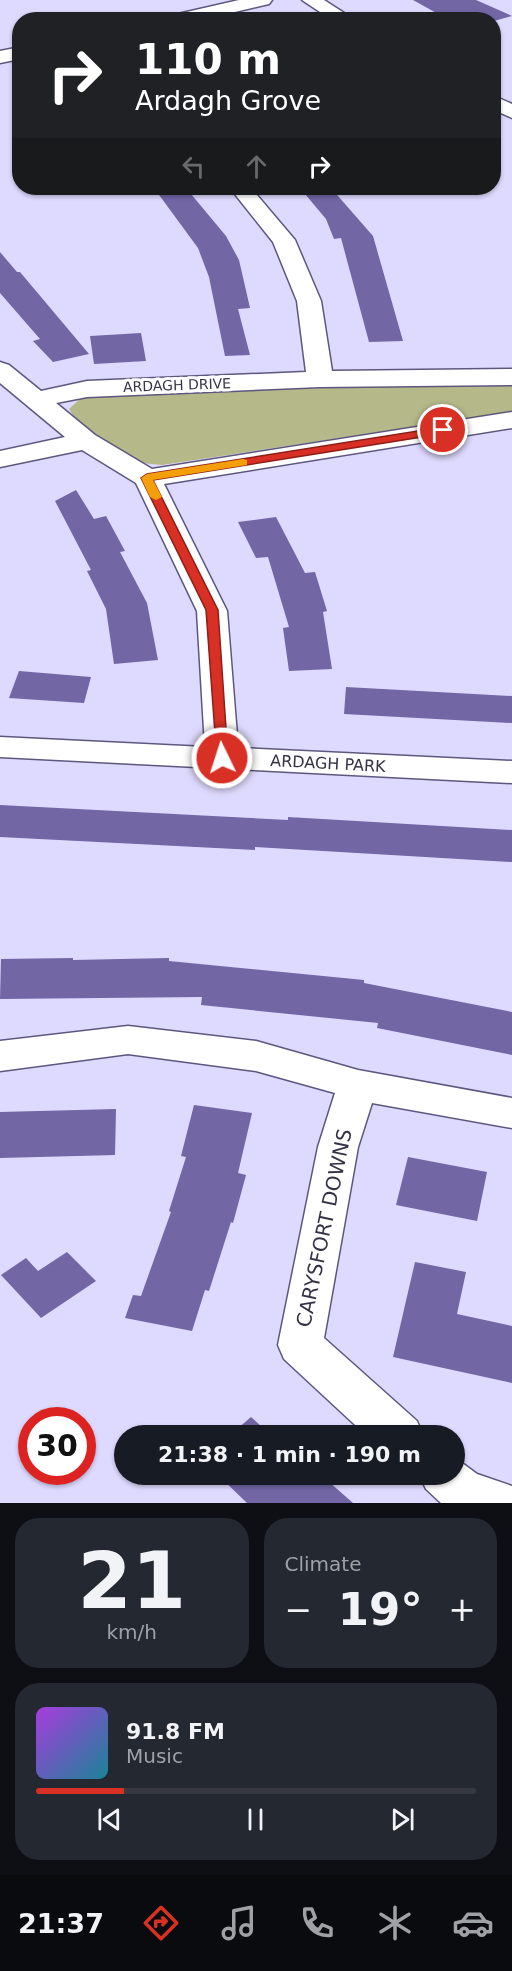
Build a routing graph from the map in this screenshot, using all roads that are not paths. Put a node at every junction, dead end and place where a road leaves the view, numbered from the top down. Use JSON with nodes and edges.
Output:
{"nodes":[{"id":1,"x":263,"y":0,"type":"edge"},
{"id":2,"x":311,"y":0,"type":"edge"},
{"id":3,"x":210,"y":12,"type":"edge"},
{"id":4,"x":332,"y":12,"type":"edge"},
{"id":5,"x":246,"y":195,"type":"edge"},
{"id":6,"x":0,"y":370,"type":"edge"},
{"id":7,"x":512,"y":377,"type":"edge"},
{"id":8,"x":320,"y":379,"type":"junction"},
{"id":9,"x":35,"y":400,"type":"junction"},
{"id":10,"x":512,"y":420,"type":"edge"},
{"id":11,"x":86,"y":441,"type":"junction"},
{"id":12,"x":0,"y":459,"type":"edge"},
{"id":13,"x":147,"y":478,"type":"junction"},
{"id":14,"x":0,"y":747,"type":"edge"},
{"id":15,"x":222,"y":758,"type":"junction"},
{"id":16,"x":512,"y":772,"type":"edge"},
{"id":17,"x":0,"y":1056,"type":"edge"},
{"id":18,"x":358,"y":1084,"type":"junction"},
{"id":19,"x":512,"y":1113,"type":"edge"},
{"id":20,"x":388,"y":1425,"type":"edge"},
{"id":21,"x":455,"y":1485,"type":"edge"},
{"id":22,"x":498,"y":1503,"type":"edge"}],
"edges":[{"from":1,"to":3,"type":"street"},
{"from":2,"to":4,"type":"street"},
{"from":5,"to":8,"type":"street"},
{"from":6,"to":9,"type":"street"},
{"from":7,"to":8,"type":"street","name":"ARDAGH DRIVE"},
{"from":8,"to":9,"type":"street","name":"ARDAGH DRIVE"},
{"from":9,"to":11,"type":"street"},
{"from":10,"to":13,"type":"street"},
{"from":11,"to":12,"type":"street"},
{"from":11,"to":13,"type":"street"},
{"from":13,"to":15,"type":"street"},
{"from":14,"to":15,"type":"street","name":"ARDAGH PARK"},
{"from":15,"to":16,"type":"street","name":"ARDAGH PARK"},
{"from":17,"to":18,"type":"street"},
{"from":18,"to":19,"type":"street"},
{"from":18,"to":20,"type":"street","name":"CARYSFORT DOWNS"},
{"from":21,"to":22,"type":"street"}]}
